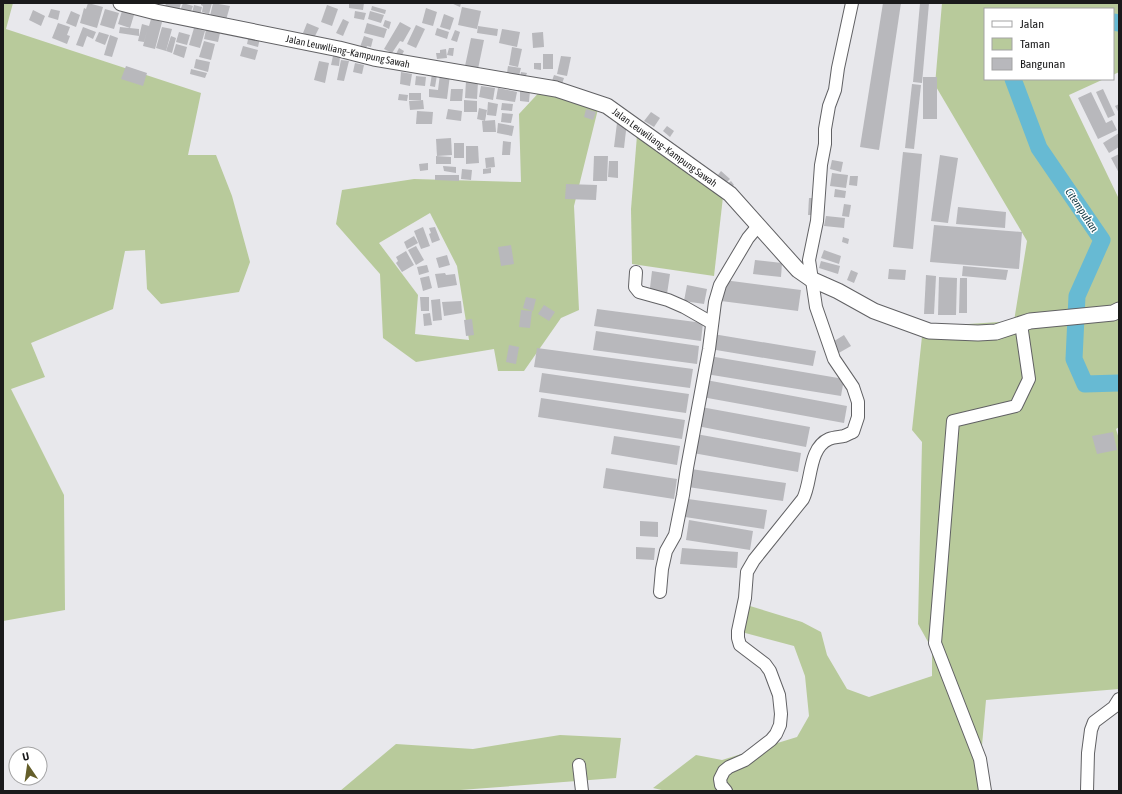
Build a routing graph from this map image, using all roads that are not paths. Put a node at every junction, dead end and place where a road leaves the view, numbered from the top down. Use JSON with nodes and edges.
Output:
{"nodes":[{"id":1,"x":121,"y":3,"type":"edge"},
{"id":2,"x":852,"y":3,"type":"edge"},
{"id":3,"x":758,"y":226,"type":"junction"},
{"id":4,"x":636,"y":272,"type":"dead end"},
{"id":5,"x":811,"y":279,"type":"junction"},
{"id":6,"x":1116,"y":312,"type":"edge"},
{"id":7,"x":712,"y":323,"type":"junction"},
{"id":8,"x":1026,"y":323,"type":"junction"},
{"id":9,"x":660,"y":592,"type":"dead end"},
{"id":10,"x":1119,"y":699,"type":"edge"},
{"id":11,"x":580,"y":765,"type":"dead end"},
{"id":12,"x":582,"y":791,"type":"edge"},
{"id":13,"x":726,"y":791,"type":"edge"},
{"id":14,"x":985,"y":791,"type":"edge"},
{"id":15,"x":1087,"y":791,"type":"edge"}],
"edges":[{"from":1,"to":3,"type":"main road","name":"Jalan Leuwiliang–Kampung Sawah"},
{"from":2,"to":5,"type":"street"},
{"from":3,"to":5,"type":"main road","name":"Jalan Leuwiliang–Kampung Sawah"},
{"from":3,"to":7,"type":"street"},
{"from":4,"to":7,"type":"street"},
{"from":5,"to":8,"type":"main road","name":"Jalan Leuwiliang–Kampung Sawah"},
{"from":5,"to":13,"type":"street"},
{"from":6,"to":8,"type":"main road","name":"Jalan Leuwiliang–Kampung Sawah"},
{"from":7,"to":9,"type":"street"},
{"from":8,"to":14,"type":"street"},
{"from":10,"to":15,"type":"street"},
{"from":11,"to":12,"type":"street"}]}
